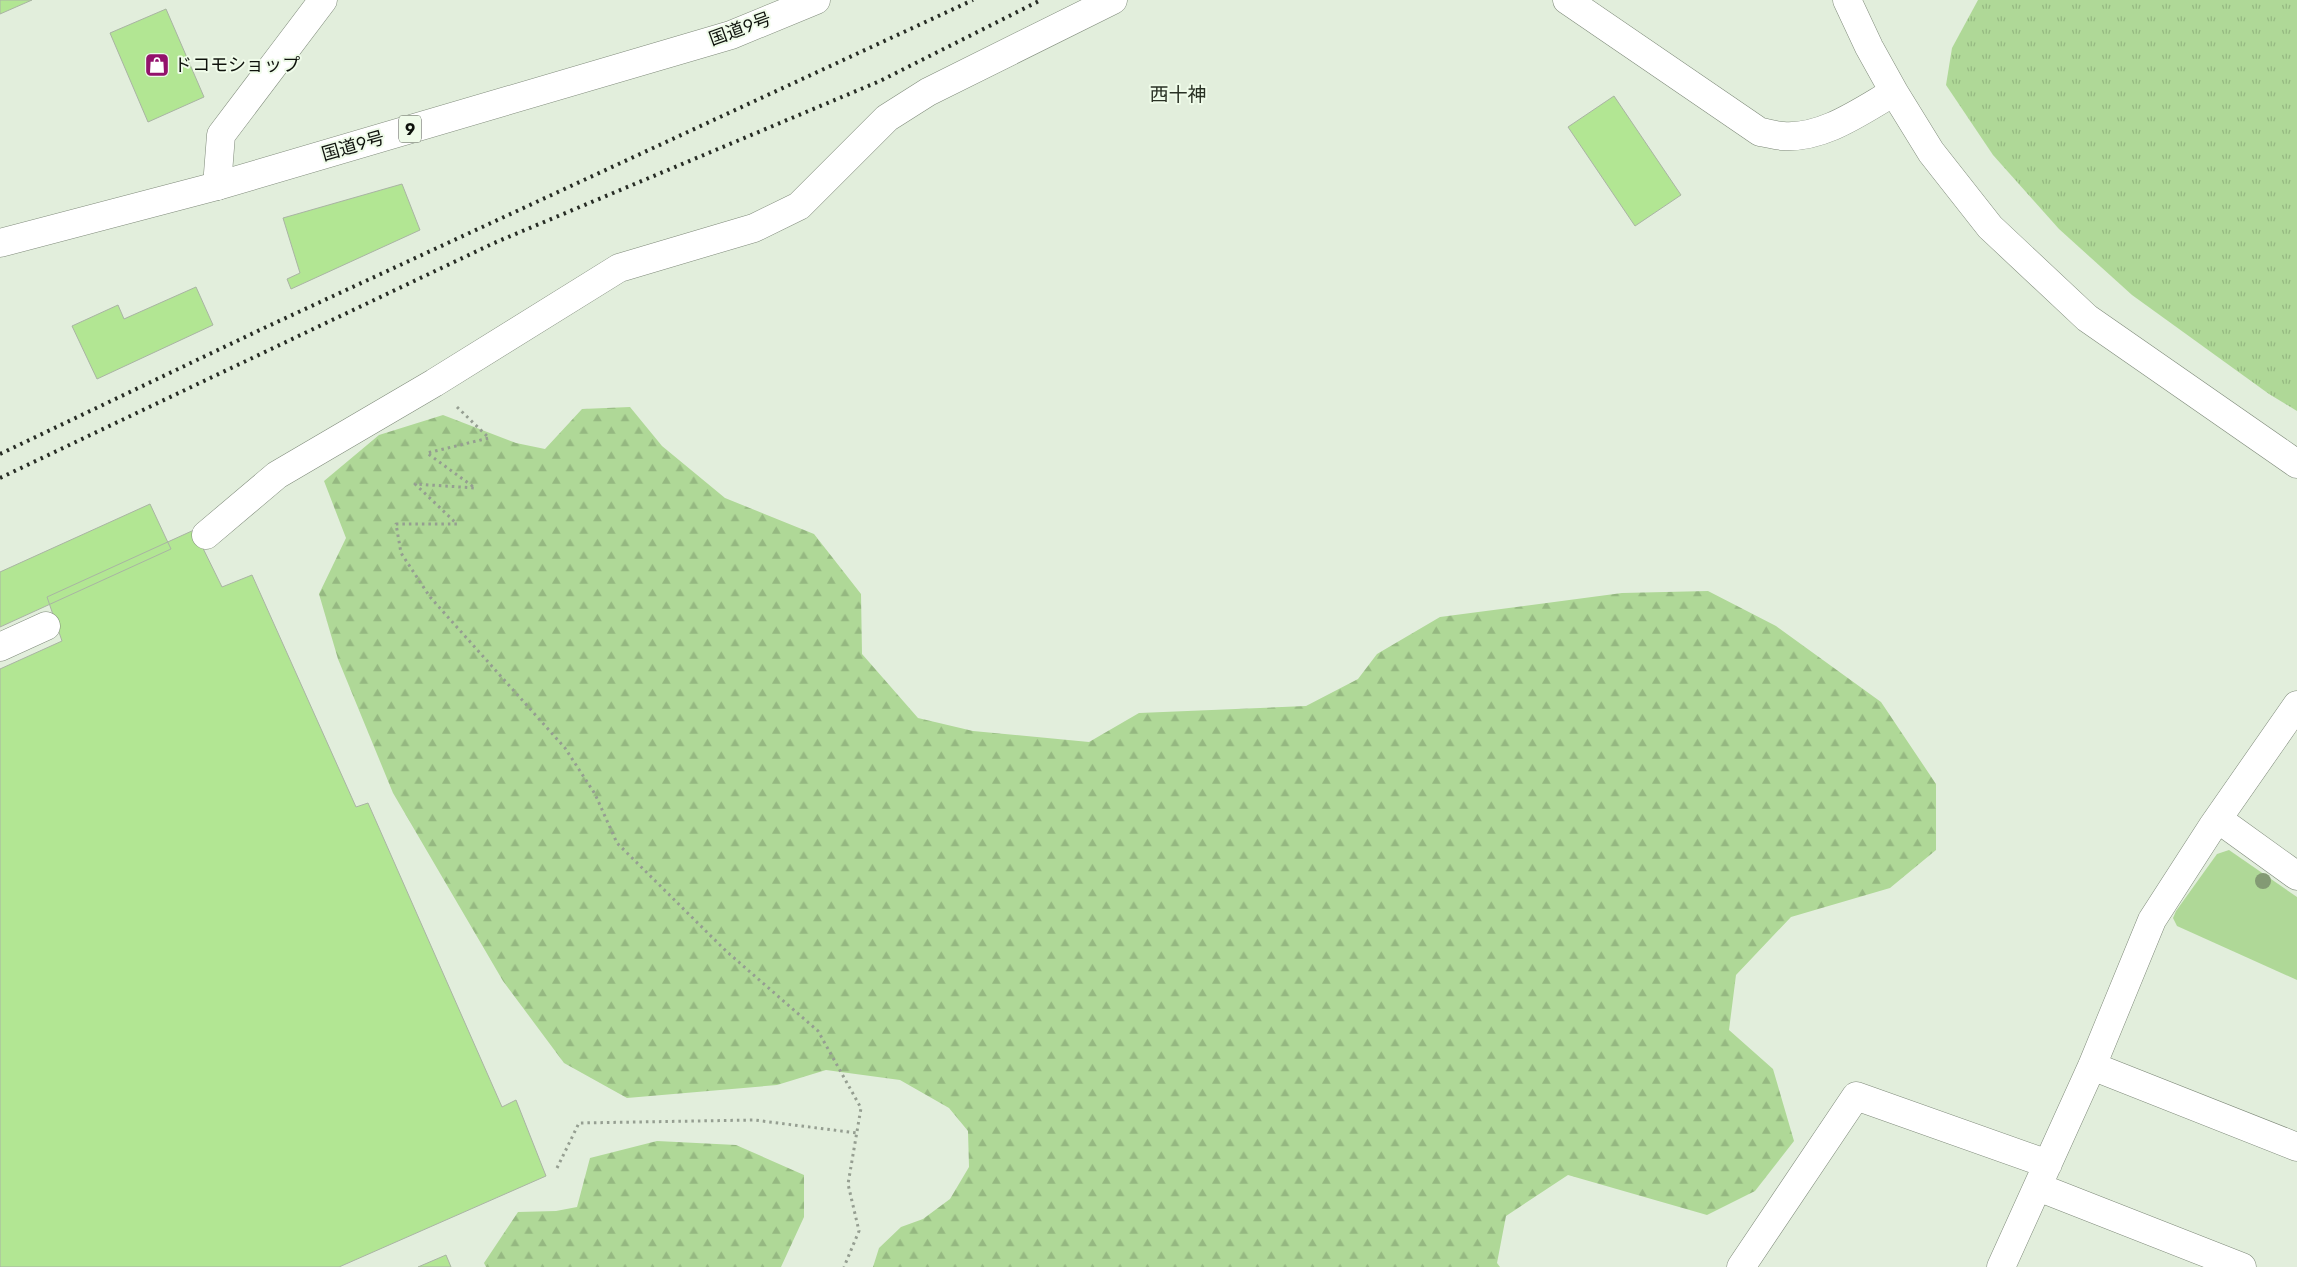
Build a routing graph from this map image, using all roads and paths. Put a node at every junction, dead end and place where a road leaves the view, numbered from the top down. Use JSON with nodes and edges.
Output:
{"nodes":[{"id":1,"x":323,"y":0,"type":"edge"},
{"id":2,"x":816,"y":0,"type":"edge"},
{"id":3,"x":1112,"y":0,"type":"edge"},
{"id":4,"x":1567,"y":0,"type":"edge"},
{"id":5,"x":1847,"y":0,"type":"edge"},
{"id":6,"x":1894,"y":92,"type":"junction"},
{"id":7,"x":217,"y":186,"type":"junction"},
{"id":8,"x":0,"y":243,"type":"edge"},
{"id":9,"x":434,"y":383,"type":"junction"},
{"id":10,"x":2297,"y":464,"type":"edge"},
{"id":11,"x":206,"y":535,"type":"dead end"},
{"id":12,"x":46,"y":626,"type":"dead end"},
{"id":13,"x":0,"y":647,"type":"edge"},
{"id":14,"x":2296,"y":707,"type":"edge"},
{"id":15,"x":2218,"y":819,"type":"junction"},
{"id":16,"x":2297,"y":876,"type":"edge"},
{"id":17,"x":2092,"y":1066,"type":"junction"},
{"id":18,"x":857,"y":1133,"type":"junction"},
{"id":19,"x":2297,"y":1147,"type":"edge"},
{"id":20,"x":557,"y":1168,"type":"dead end"},
{"id":21,"x":2043,"y":1175,"type":"junction"},
{"id":22,"x":844,"y":1267,"type":"edge"},
{"id":23,"x":1741,"y":1267,"type":"edge"},
{"id":24,"x":2001,"y":1267,"type":"edge"},
{"id":25,"x":2242,"y":1267,"type":"edge"}],
"edges":[{"from":1,"to":7,"type":"main road"},
{"from":2,"to":7,"type":"main road","name":"国道9号","number":"9"},
{"from":3,"to":9,"type":"main road"},
{"from":4,"to":6,"type":"main road"},
{"from":5,"to":6,"type":"main road"},
{"from":6,"to":10,"type":"main road"},
{"from":7,"to":8,"type":"main road","name":"国道9号","number":"9"},
{"from":9,"to":11,"type":"main road"},
{"from":9,"to":18,"type":"path"},
{"from":12,"to":13,"type":"main road"},
{"from":14,"to":15,"type":"main road"},
{"from":15,"to":16,"type":"main road"},
{"from":15,"to":17,"type":"main road"},
{"from":17,"to":19,"type":"main road"},
{"from":17,"to":21,"type":"main road"},
{"from":18,"to":20,"type":"path"},
{"from":18,"to":22,"type":"path"},
{"from":21,"to":23,"type":"main road"},
{"from":21,"to":24,"type":"main road"},
{"from":21,"to":25,"type":"main road"}]}
